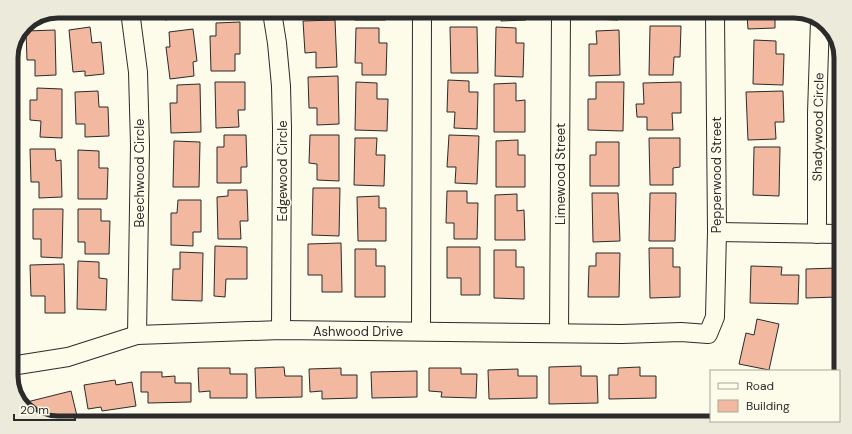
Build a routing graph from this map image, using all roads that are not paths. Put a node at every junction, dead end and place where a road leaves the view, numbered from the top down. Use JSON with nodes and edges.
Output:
{"nodes":[{"id":1,"x":131,"y":18,"type":"edge"},
{"id":2,"x":273,"y":18,"type":"edge"},
{"id":3,"x":422,"y":18,"type":"edge"},
{"id":4,"x":561,"y":18,"type":"edge"},
{"id":5,"x":715,"y":18,"type":"edge"},
{"id":6,"x":820,"y":28,"type":"edge"},
{"id":7,"x":717,"y":232,"type":"junction"},
{"id":8,"x":817,"y":234,"type":"junction"},
{"id":9,"x":834,"y":234,"type":"edge"},
{"id":10,"x":281,"y":330,"type":"junction"},
{"id":11,"x":421,"y":331,"type":"junction"},
{"id":12,"x":559,"y":333,"type":"junction"},
{"id":13,"x":708,"y":334,"type":"joint"},
{"id":14,"x":138,"y":335,"type":"junction"},
{"id":15,"x":18,"y":365,"type":"edge"}],
"edges":[{"from":1,"to":14,"type":"street","name":"Beechwood Circle"},
{"from":2,"to":10,"type":"street","name":"Edgewood Circle"},
{"from":3,"to":11,"type":"street"},
{"from":4,"to":12,"type":"street","name":"Limewood Street"},
{"from":5,"to":7,"type":"street","name":"Pepperwood Street"},
{"from":6,"to":8,"type":"street","name":"Shadywood Circle"},
{"from":7,"to":8,"type":"street"},
{"from":7,"to":13,"type":"street","name":"Pepperwood Street"},
{"from":8,"to":9,"type":"street"},
{"from":10,"to":11,"type":"street","name":"Ashwood Drive"},
{"from":10,"to":14,"type":"street","name":"Ashwood Drive"},
{"from":11,"to":12,"type":"street","name":"Ashwood Drive"},
{"from":12,"to":13,"type":"street","name":"Ashwood Drive"},
{"from":14,"to":15,"type":"street","name":"Ashwood Drive"}]}
